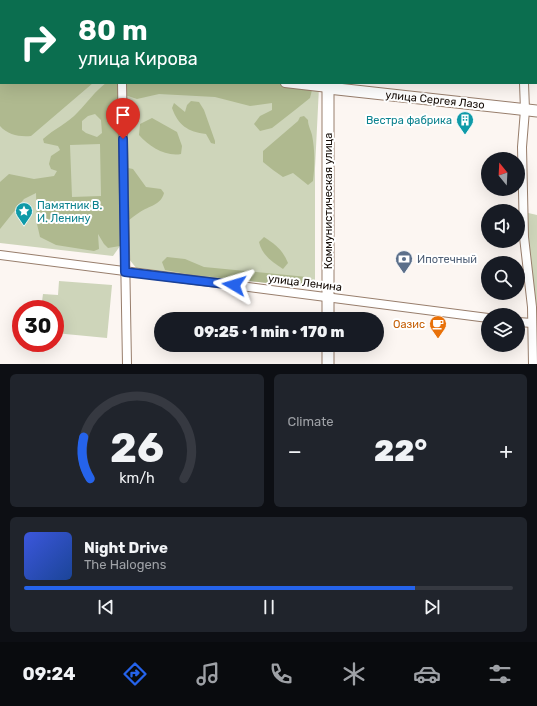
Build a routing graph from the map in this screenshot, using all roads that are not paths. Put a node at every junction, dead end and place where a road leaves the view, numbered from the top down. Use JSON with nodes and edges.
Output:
{"nodes":[{"id":1,"x":122,"y":84,"type":"edge"},
{"id":2,"x":306,"y":84,"type":"edge"},
{"id":3,"x":524,"y":84,"type":"edge"},
{"id":4,"x":328,"y":85,"type":"edge"},
{"id":5,"x":525,"y":110,"type":"junction"},
{"id":6,"x":537,"y":111,"type":"edge"},
{"id":7,"x":0,"y":255,"type":"edge"},
{"id":8,"x":125,"y":272,"type":"junction"},
{"id":9,"x":327,"y":296,"type":"junction"},
{"id":10,"x":328,"y":312,"type":"edge"},
{"id":11,"x":481,"y":317,"type":"edge"},
{"id":12,"x":534,"y":320,"type":"edge"},
{"id":13,"x":328,"y":352,"type":"edge"},
{"id":14,"x":127,"y":364,"type":"edge"},
{"id":15,"x":328,"y":364,"type":"edge"},
{"id":16,"x":533,"y":364,"type":"edge"}],
"edges":[{"from":1,"to":8,"type":"street"},
{"from":2,"to":4,"type":"street","name":"улица Сергея Лазо"},
{"from":3,"to":5,"type":"street"},
{"from":4,"to":5,"type":"main road","name":"улица Сергея Лазо"},
{"from":4,"to":9,"type":"main road","name":"Коммунистическая улица"},
{"from":5,"to":6,"type":"main road","name":"улица Сергея Лазо"},
{"from":5,"to":12,"type":"street"},
{"from":7,"to":8,"type":"street","name":"улица Ленина"},
{"from":8,"to":9,"type":"street","name":"улица Ленина"},
{"from":8,"to":14,"type":"street"},
{"from":9,"to":10,"type":"main road","name":"Коммунистическая улица"},
{"from":9,"to":11,"type":"street","name":"улица Ленина"},
{"from":12,"to":16,"type":"street"},
{"from":13,"to":15,"type":"main road"}]}
